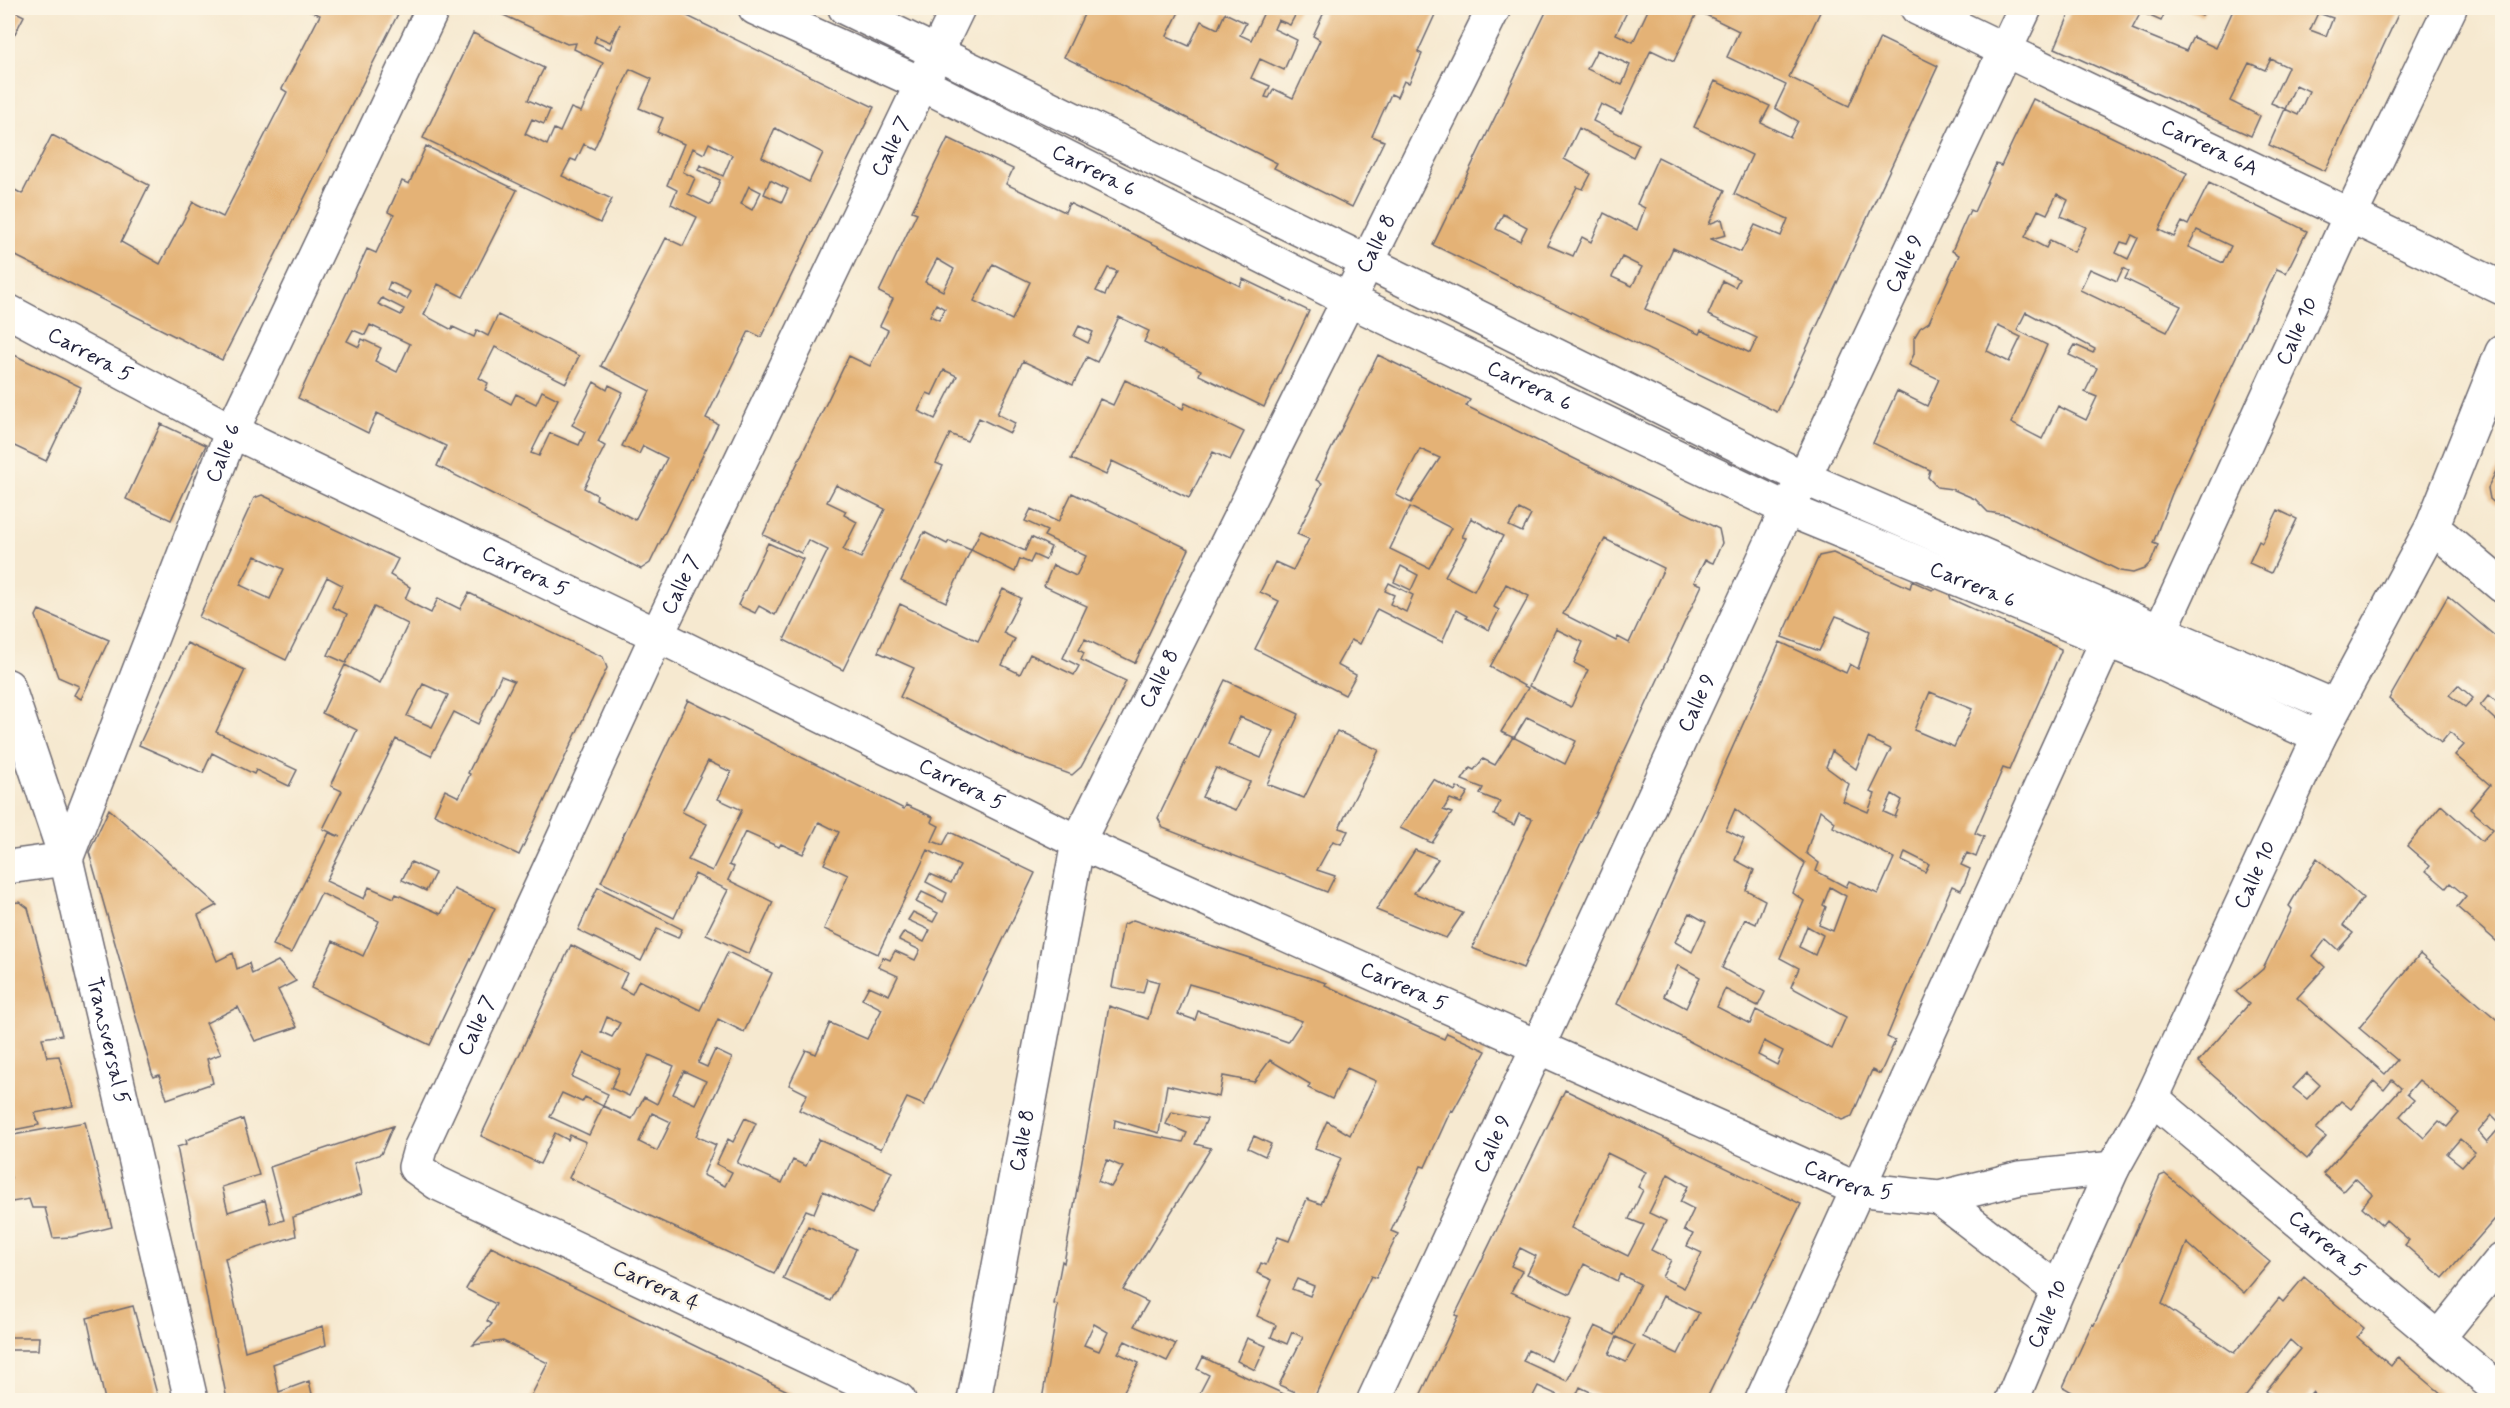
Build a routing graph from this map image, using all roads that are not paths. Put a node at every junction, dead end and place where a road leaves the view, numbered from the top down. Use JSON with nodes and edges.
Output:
{"nodes":[{"id":1,"x":433,"y":8,"type":"edge"},
{"id":2,"x":755,"y":8,"type":"edge"},
{"id":3,"x":845,"y":8,"type":"edge"},
{"id":4,"x":957,"y":8,"type":"edge"},
{"id":5,"x":1494,"y":8,"type":"edge"},
{"id":6,"x":1917,"y":8,"type":"edge"},
{"id":7,"x":2025,"y":8,"type":"edge"},
{"id":8,"x":2450,"y":8,"type":"edge"},
{"id":9,"x":2005,"y":50,"type":"junction"},
{"id":10,"x":936,"y":52,"type":"junction"},
{"id":11,"x":920,"y":83,"type":"junction"},
{"id":12,"x":2350,"y":216,"type":"junction"},
{"id":13,"x":1367,"y":262,"type":"junction"},
{"id":14,"x":2502,"y":288,"type":"edge"},
{"id":15,"x":1349,"y":300,"type":"junction"},
{"id":16,"x":8,"y":311,"type":"edge"},
{"id":17,"x":2502,"y":352,"type":"edge"},
{"id":18,"x":232,"y":431,"type":"junction"},
{"id":19,"x":1804,"y":478,"type":"junction"},
{"id":20,"x":1787,"y":509,"type":"junction"},
{"id":21,"x":2432,"y":527,"type":"junction"},
{"id":22,"x":2502,"y":586,"type":"edge"},
{"id":23,"x":2113,"y":626,"type":"junction"},
{"id":24,"x":657,"y":634,"type":"junction"},
{"id":25,"x":2154,"y":644,"type":"junction"},
{"id":26,"x":8,"y":686,"type":"edge"},
{"id":27,"x":2334,"y":706,"type":"junction"},
{"id":28,"x":2319,"y":737,"type":"junction"},
{"id":29,"x":1078,"y":842,"type":"junction"},
{"id":30,"x":66,"y":859,"type":"junction"},
{"id":31,"x":8,"y":867,"type":"edge"},
{"id":32,"x":1538,"y":1046,"type":"junction"},
{"id":33,"x":2152,"y":1098,"type":"junction"},
{"id":34,"x":415,"y":1167,"type":"joint"},
{"id":35,"x":2113,"y":1167,"type":"junction"},
{"id":36,"x":1857,"y":1189,"type":"junction"},
{"id":37,"x":1939,"y":1198,"type":"junction"},
{"id":38,"x":2502,"y":1259,"type":"edge"},
{"id":39,"x":2058,"y":1290,"type":"junction"},
{"id":40,"x":2439,"y":1337,"type":"junction"},
{"id":41,"x":2502,"y":1392,"type":"edge"},
{"id":42,"x":191,"y":1401,"type":"edge"},
{"id":43,"x":899,"y":1401,"type":"edge"},
{"id":44,"x":974,"y":1401,"type":"edge"},
{"id":45,"x":1374,"y":1401,"type":"edge"},
{"id":46,"x":1762,"y":1401,"type":"edge"},
{"id":47,"x":2012,"y":1401,"type":"edge"}],
"edges":[{"from":1,"to":18,"type":"street","name":"Calle 6"},
{"from":2,"to":11,"type":"street","name":"Carrera 6"},
{"from":3,"to":10,"type":"street","name":"Carrera 6"},
{"from":4,"to":10,"type":"street","name":"Calle 7"},
{"from":5,"to":13,"type":"street","name":"Calle 8"},
{"from":6,"to":9,"type":"street","name":"Carrera 6A"},
{"from":7,"to":9,"type":"street","name":"Calle 9"},
{"from":8,"to":12,"type":"street","name":"Calle 10"},
{"from":9,"to":12,"type":"street","name":"Carrera 6A"},
{"from":9,"to":19,"type":"street","name":"Calle 9"},
{"from":10,"to":11,"type":"street","name":"Calle 7"},
{"from":10,"to":13,"type":"street","name":"Carrera 6"},
{"from":11,"to":15,"type":"street","name":"Carrera 6"},
{"from":11,"to":24,"type":"street","name":"Calle 7"},
{"from":12,"to":14,"type":"street","name":"Carrera 6A"},
{"from":12,"to":25,"type":"street","name":"Calle 10"},
{"from":13,"to":15,"type":"street","name":"Calle 8"},
{"from":13,"to":19,"type":"street","name":"Carrera 6"},
{"from":15,"to":20,"type":"street","name":"Carrera 6"},
{"from":15,"to":29,"type":"street","name":"Calle 8"},
{"from":16,"to":18,"type":"street","name":"Carrera 5"},
{"from":17,"to":21,"type":"street","name":"Calle 10"},
{"from":18,"to":24,"type":"street","name":"Carrera 5"},
{"from":18,"to":30,"type":"street","name":"Calle 6"},
{"from":19,"to":20,"type":"street","name":"Calle 9"},
{"from":19,"to":23,"type":"street","name":"Carrera 6"},
{"from":20,"to":23,"type":"street","name":"Carrera 6"},
{"from":20,"to":32,"type":"street","name":"Calle 9"},
{"from":21,"to":22,"type":"street"},
{"from":21,"to":27,"type":"street","name":"Calle 10"},
{"from":23,"to":25,"type":"street","name":"Carrera 6"},
{"from":23,"to":36,"type":"street"},
{"from":24,"to":29,"type":"street","name":"Carrera 5"},
{"from":24,"to":34,"type":"street","name":"Calle 7"},
{"from":25,"to":27,"type":"street","name":"Carrera 6"},
{"from":25,"to":28,"type":"street","name":"Carrera 6"},
{"from":26,"to":30,"type":"street","name":"Transversal 5"},
{"from":27,"to":28,"type":"street","name":"Calle 10"},
{"from":28,"to":33,"type":"street","name":"Calle 10"},
{"from":29,"to":32,"type":"street","name":"Carrera 5"},
{"from":29,"to":44,"type":"street","name":"Calle 8"},
{"from":30,"to":31,"type":"street"},
{"from":30,"to":42,"type":"street","name":"Transversal 5"},
{"from":32,"to":36,"type":"street","name":"Carrera 5"},
{"from":32,"to":45,"type":"street","name":"Calle 9"},
{"from":33,"to":35,"type":"street","name":"Calle 10"},
{"from":33,"to":40,"type":"street","name":"Carrera 5"},
{"from":34,"to":43,"type":"street","name":"Carrera 4"},
{"from":35,"to":37,"type":"street","name":"Carrera 5"},
{"from":35,"to":39,"type":"street","name":"Calle 10"},
{"from":36,"to":37,"type":"street","name":"Carrera 5"},
{"from":36,"to":46,"type":"street"},
{"from":37,"to":39,"type":"street"},
{"from":38,"to":40,"type":"street"},
{"from":39,"to":47,"type":"street","name":"Calle 10"},
{"from":40,"to":41,"type":"street","name":"Carrera 5"}]}
